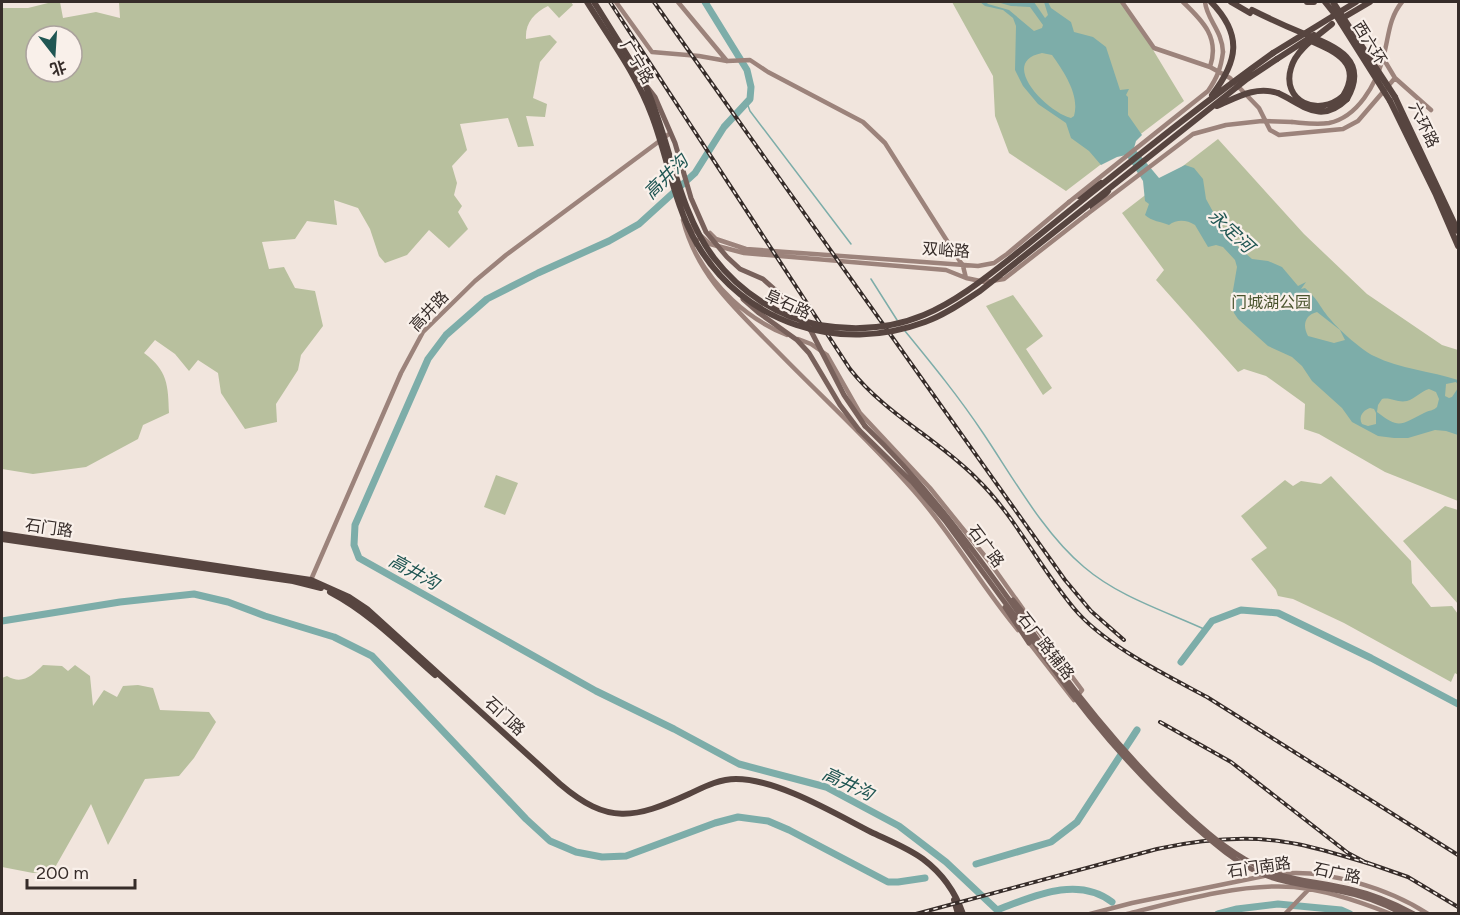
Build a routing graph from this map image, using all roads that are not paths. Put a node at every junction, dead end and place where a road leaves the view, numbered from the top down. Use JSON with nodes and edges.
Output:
{"nodes":[{"id":1,"x":583,"y":2,"type":"edge"},
{"id":2,"x":588,"y":2,"type":"edge"},
{"id":3,"x":594,"y":2,"type":"edge"},
{"id":4,"x":616,"y":2,"type":"edge"},
{"id":5,"x":678,"y":2,"type":"edge"},
{"id":6,"x":1122,"y":2,"type":"edge"},
{"id":7,"x":1184,"y":2,"type":"edge"},
{"id":8,"x":1205,"y":2,"type":"edge"},
{"id":9,"x":1211,"y":2,"type":"edge"},
{"id":10,"x":1231,"y":2,"type":"edge"},
{"id":11,"x":1238,"y":2,"type":"edge"},
{"id":12,"x":1307,"y":2,"type":"edge"},
{"id":13,"x":1314,"y":2,"type":"edge"},
{"id":14,"x":1325,"y":2,"type":"edge"},
{"id":15,"x":1333,"y":2,"type":"edge"},
{"id":16,"x":1356,"y":2,"type":"edge"},
{"id":17,"x":1370,"y":2,"type":"edge"},
{"id":18,"x":1402,"y":2,"type":"edge"},
{"id":19,"x":1251,"y":12,"type":"junction"},
{"id":20,"x":1332,"y":24,"type":"junction"},
{"id":21,"x":1275,"y":56,"type":"junction"},
{"id":22,"x":1383,"y":58,"type":"junction"},
{"id":23,"x":727,"y":61,"type":"junction"},
{"id":24,"x":1210,"y":67,"type":"junction"},
{"id":25,"x":1395,"y":78,"type":"junction"},
{"id":26,"x":644,"y":82,"type":"junction"},
{"id":27,"x":1345,"y":98,"type":"junction"},
{"id":28,"x":1393,"y":99,"type":"junction"},
{"id":29,"x":1205,"y":104,"type":"junction"},
{"id":30,"x":1431,"y":110,"type":"dead end"},
{"id":31,"x":1206,"y":112,"type":"junction"},
{"id":32,"x":669,"y":134,"type":"junction"},
{"id":33,"x":660,"y":140,"type":"junction"},
{"id":34,"x":1117,"y":173,"type":"junction"},
{"id":35,"x":1113,"y":186,"type":"junction"},
{"id":36,"x":1069,"y":202,"type":"junction"},
{"id":37,"x":679,"y":205,"type":"junction"},
{"id":38,"x":1086,"y":215,"type":"junction"},
{"id":39,"x":1458,"y":231,"type":"edge"},
{"id":40,"x":701,"y":238,"type":"junction"},
{"id":41,"x":1458,"y":246,"type":"edge"},
{"id":42,"x":963,"y":266,"type":"junction"},
{"id":43,"x":966,"y":278,"type":"junction"},
{"id":44,"x":733,"y":289,"type":"junction"},
{"id":45,"x":756,"y":319,"type":"junction"},
{"id":46,"x":751,"y":324,"type":"junction"},
{"id":47,"x":862,"y":428,"type":"junction"},
{"id":48,"x":2,"y":534,"type":"edge"},
{"id":49,"x":2,"y":539,"type":"edge"},
{"id":50,"x":973,"y":551,"type":"junction"},
{"id":51,"x":988,"y":580,"type":"junction"},
{"id":52,"x":310,"y":582,"type":"junction"},
{"id":53,"x":1033,"y":625,"type":"junction"},
{"id":54,"x":1029,"y":643,"type":"junction"},
{"id":55,"x":1054,"y":665,"type":"junction"},
{"id":56,"x":1323,"y":876,"type":"junction"},
{"id":57,"x":1308,"y":890,"type":"junction"},
{"id":58,"x":958,"y":914,"type":"edge"},
{"id":59,"x":963,"y":914,"type":"edge"},
{"id":60,"x":1090,"y":914,"type":"edge"},
{"id":61,"x":1126,"y":914,"type":"edge"},
{"id":62,"x":1285,"y":914,"type":"edge"},
{"id":63,"x":1391,"y":914,"type":"edge"},
{"id":64,"x":1403,"y":914,"type":"edge"},
{"id":65,"x":1414,"y":914,"type":"edge"},
{"id":66,"x":1428,"y":914,"type":"edge"}],
"edges":[{"from":1,"to":33,"type":"street","name":"广宁路"},
{"from":2,"to":44,"type":"highway","name":"阜石路","bridge":true},
{"from":3,"to":26,"type":"highway","name":"阜石路"},
{"from":3,"to":32,"type":"street","name":"广宁路"},
{"from":4,"to":23,"type":"street"},
{"from":5,"to":23,"type":"street"},
{"from":6,"to":24,"type":"street"},
{"from":7,"to":24,"type":"street"},
{"from":8,"to":36,"type":"street","name":"双峪路","bridge":true},
{"from":9,"to":29,"type":"highway","bridge":true},
{"from":10,"to":19,"type":"highway"},
{"from":11,"to":19,"type":"highway"},
{"from":12,"to":13,"type":"highway"},
{"from":14,"to":28,"type":"highway","name":"西六环","bridge":true},
{"from":15,"to":28,"type":"highway","name":"西六环","bridge":true},
{"from":16,"to":21,"type":"highway"},
{"from":17,"to":20,"type":"highway"},
{"from":18,"to":22,"type":"street"},
{"from":19,"to":27,"type":"highway","bridge":true},
{"from":20,"to":21,"type":"highway"},
{"from":20,"to":27,"type":"highway"},
{"from":21,"to":29,"type":"highway","bridge":true},
{"from":21,"to":31,"type":"highway","bridge":true},
{"from":22,"to":25,"type":"street"},
{"from":22,"to":38,"type":"street","name":"双峪路","bridge":true},
{"from":23,"to":42,"type":"street"},
{"from":24,"to":25,"type":"street"},
{"from":25,"to":30,"type":"street"},
{"from":26,"to":34,"type":"highway","name":"阜石路","bridge":true},
{"from":26,"to":47,"type":"main road","name":"石广路","bridge":true},
{"from":27,"to":31,"type":"highway","bridge":true},
{"from":28,"to":39,"type":"highway","name":"六环路"},
{"from":28,"to":41,"type":"highway"},
{"from":29,"to":34,"type":"highway","bridge":true},
{"from":31,"to":35,"type":"highway","bridge":true},
{"from":32,"to":33,"type":"street","name":"高井路"},
{"from":32,"to":42,"type":"street","name":"双峪路","bridge":true},
{"from":33,"to":37,"type":"street","bridge":true},
{"from":33,"to":52,"type":"street","name":"高井路"},
{"from":34,"to":36,"type":"highway","bridge":true},
{"from":35,"to":38,"type":"highway","bridge":true},
{"from":35,"to":44,"type":"highway","name":"阜石路","bridge":true},
{"from":36,"to":42,"type":"street","name":"双峪路"},
{"from":37,"to":40,"type":"street"},
{"from":37,"to":46,"type":"street","name":"石广路辅路"},
{"from":38,"to":43,"type":"street","name":"双峪路"},
{"from":40,"to":43,"type":"street","name":"双峪路"},
{"from":40,"to":45,"type":"street","name":"石广路辅路"},
{"from":42,"to":43,"type":"street"},
{"from":44,"to":47,"type":"main road","name":"石广路","bridge":true},
{"from":45,"to":46,"type":"street"},
{"from":45,"to":53,"type":"street","name":"石广路辅路"},
{"from":46,"to":54,"type":"street","name":"石广路辅路"},
{"from":47,"to":50,"type":"main road","name":"石广路"},
{"from":47,"to":51,"type":"main road","name":"石广路"},
{"from":48,"to":52,"type":"highway","name":"石门路"},
{"from":49,"to":52,"type":"highway","name":"石门路"},
{"from":50,"to":53,"type":"main road"},
{"from":50,"to":55,"type":"main road","name":"石广路"},
{"from":51,"to":54,"type":"main road"},
{"from":51,"to":55,"type":"main road","name":"石广路"},
{"from":52,"to":58,"type":"highway","name":"石门路"},
{"from":52,"to":59,"type":"highway","name":"石门路"},
{"from":53,"to":54,"type":"street","name":"石广路辅路"},
{"from":55,"to":64,"type":"main road","name":"石广路","bridge":true},
{"from":55,"to":65,"type":"main road","name":"石广路","bridge":true},
{"from":56,"to":57,"type":"street"},
{"from":56,"to":60,"type":"street","name":"石门南路"},
{"from":56,"to":66,"type":"street","name":"石门南路"},
{"from":57,"to":61,"type":"street","name":"石门南路"},
{"from":57,"to":62,"type":"street"},
{"from":57,"to":63,"type":"street","name":"石门南路"}]}
